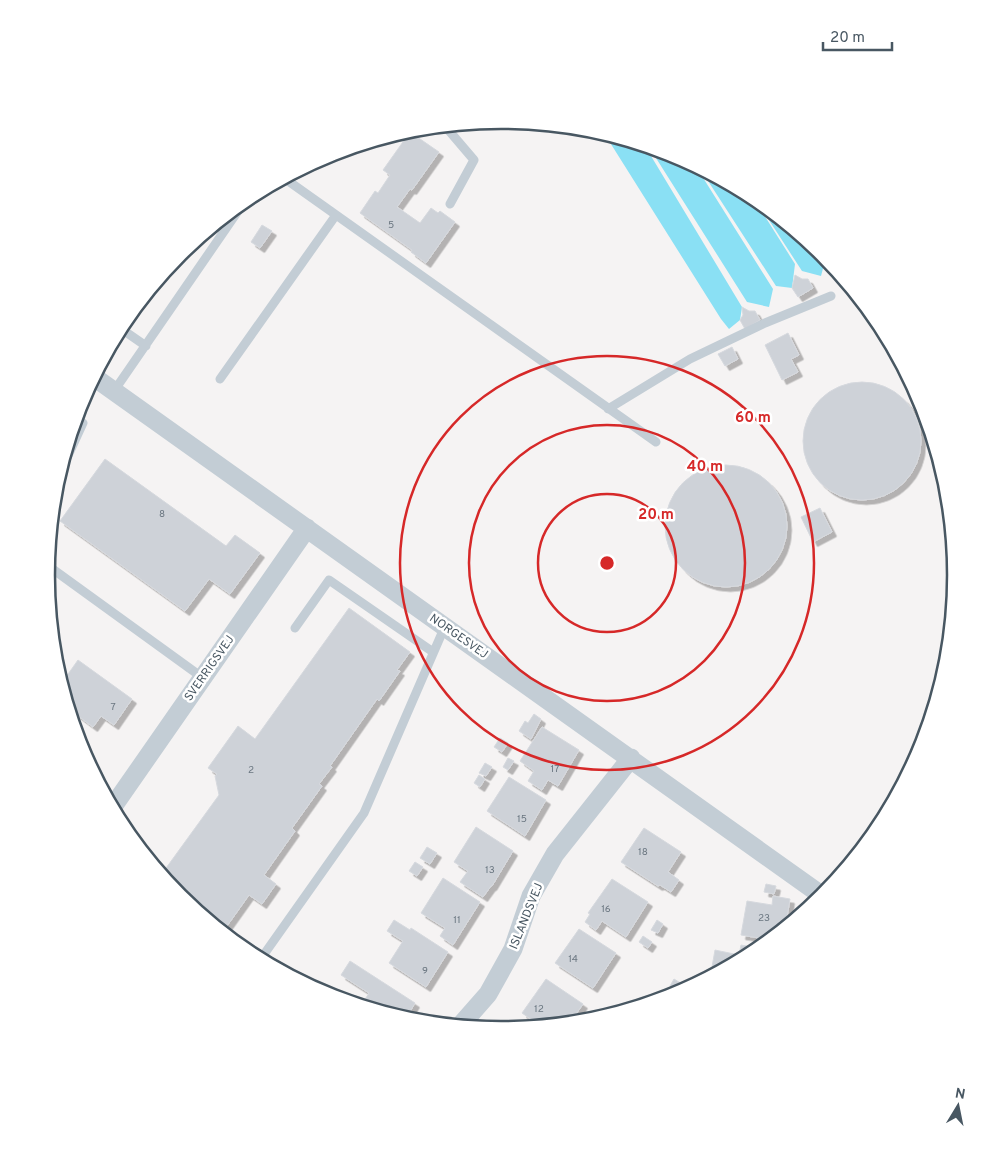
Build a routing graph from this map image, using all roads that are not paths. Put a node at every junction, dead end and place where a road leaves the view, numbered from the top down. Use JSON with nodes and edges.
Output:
{"nodes":[{"id":1,"x":450,"y":132,"type":"edge"},
{"id":2,"x":290,"y":182,"type":"edge"},
{"id":3,"x":450,"y":204,"type":"dead end"},
{"id":4,"x":336,"y":215,"type":"junction"},
{"id":5,"x":233,"y":219,"type":"edge"},
{"id":6,"x":831,"y":296,"type":"dead end"},
{"id":7,"x":127,"y":333,"type":"edge"},
{"id":8,"x":146,"y":346,"type":"junction"},
{"id":9,"x":220,"y":379,"type":"dead end"},
{"id":10,"x":100,"y":381,"type":"edge"},
{"id":11,"x":114,"y":391,"type":"junction"},
{"id":12,"x":608,"y":409,"type":"junction"},
{"id":13,"x":83,"y":423,"type":"dead end"},
{"id":14,"x":80,"y":431,"type":"edge"},
{"id":15,"x":656,"y":442,"type":"dead end"},
{"id":16,"x":307,"y":528,"type":"junction"},
{"id":17,"x":55,"y":571,"type":"edge"},
{"id":18,"x":445,"y":626,"type":"junction"},
{"id":19,"x":296,"y":628,"type":"dead end"},
{"id":20,"x":434,"y":652,"type":"junction"},
{"id":21,"x":203,"y":678,"type":"junction"},
{"id":22,"x":631,"y":758,"type":"junction"},
{"id":23,"x":117,"y":802,"type":"edge"},
{"id":24,"x":816,"y":892,"type":"edge"},
{"id":25,"x":264,"y":954,"type":"edge"},
{"id":26,"x":465,"y":1020,"type":"edge"}],
"edges":[{"from":1,"to":3,"type":"lane"},
{"from":2,"to":4,"type":"lane"},
{"from":4,"to":9,"type":"lane"},
{"from":4,"to":12,"type":"lane"},
{"from":5,"to":8,"type":"lane"},
{"from":6,"to":12,"type":"lane"},
{"from":7,"to":8,"type":"lane"},
{"from":8,"to":11,"type":"lane"},
{"from":10,"to":11,"type":"street","name":"NORGESVEJ"},
{"from":11,"to":16,"type":"street","name":"NORGESVEJ"},
{"from":12,"to":15,"type":"lane"},
{"from":13,"to":14,"type":"lane"},
{"from":16,"to":18,"type":"street","name":"NORGESVEJ"},
{"from":16,"to":21,"type":"street","name":"SVERRIGSVEJ"},
{"from":17,"to":21,"type":"lane"},
{"from":18,"to":20,"type":"lane"},
{"from":18,"to":22,"type":"street","name":"NORGESVEJ"},
{"from":19,"to":20,"type":"lane"},
{"from":20,"to":25,"type":"lane"},
{"from":21,"to":23,"type":"street","name":"SVERRIGSVEJ"},
{"from":22,"to":24,"type":"street","name":"NORGESVEJ"},
{"from":22,"to":26,"type":"street","name":"ISLANDSVEJ"}]}
